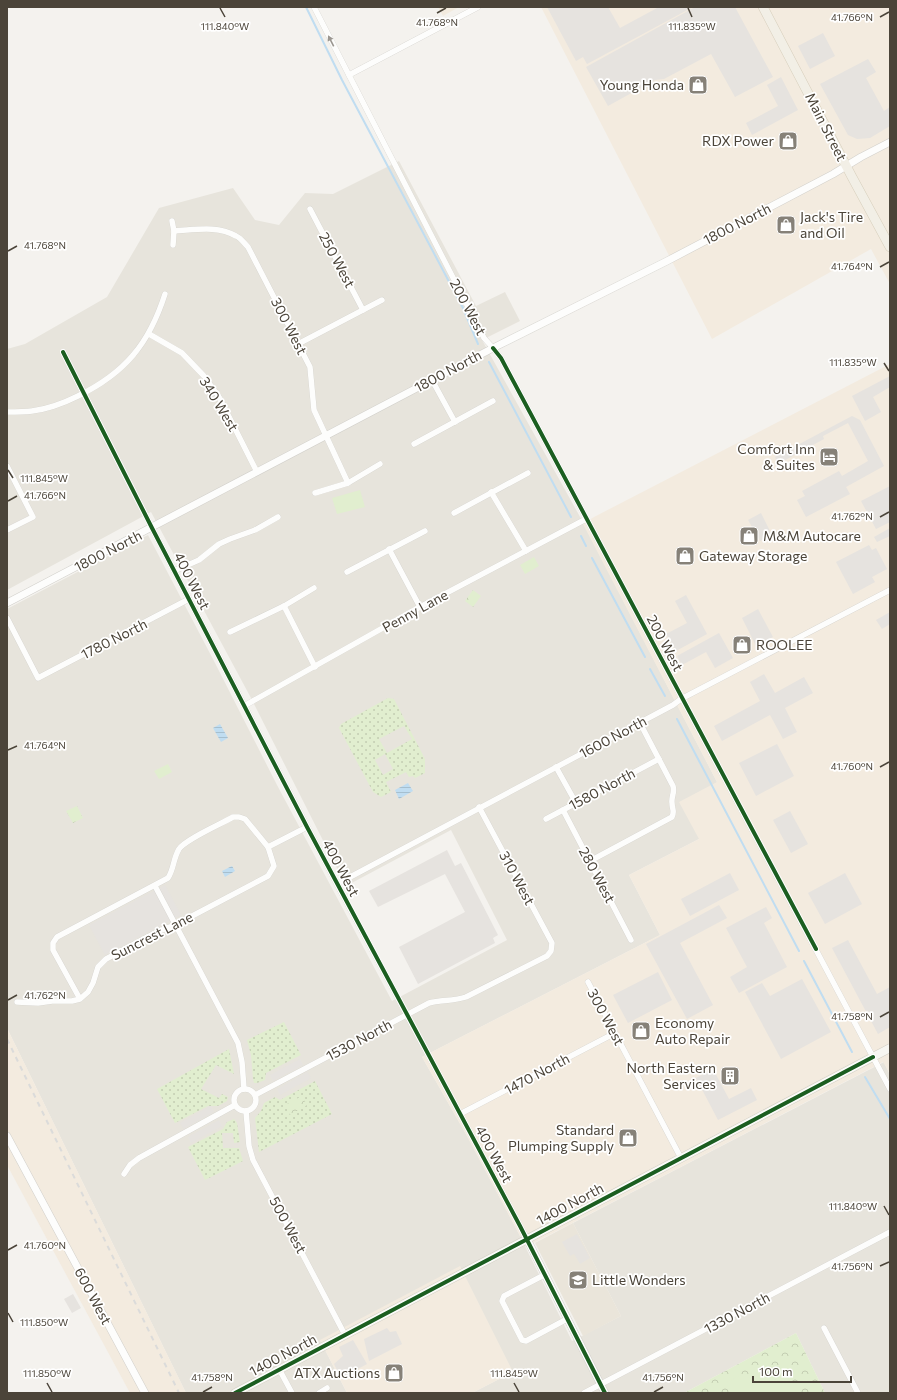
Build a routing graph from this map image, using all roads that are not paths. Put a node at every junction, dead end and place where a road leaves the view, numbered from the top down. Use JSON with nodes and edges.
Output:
{"nodes":[{"id":1,"x":314,"y":7,"type":"edge"},
{"id":2,"x":478,"y":7,"type":"edge"},
{"id":3,"x":763,"y":7,"type":"edge"},
{"id":4,"x":349,"y":75,"type":"junction"},
{"id":5,"x":890,"y":142,"type":"edge"},
{"id":6,"x":846,"y":167,"type":"junction"},
{"id":7,"x":310,"y":209,"type":"dead end"},
{"id":8,"x":172,"y":221,"type":"dead end"},
{"id":9,"x":174,"y":231,"type":"junction"},
{"id":10,"x":173,"y":245,"type":"dead end"},
{"id":11,"x":890,"y":247,"type":"edge"},
{"id":12,"x":165,"y":294,"type":"dead end"},
{"id":13,"x":382,"y":300,"type":"dead end"},
{"id":14,"x":363,"y":310,"type":"junction"},
{"id":15,"x":149,"y":334,"type":"junction"},
{"id":16,"x":298,"y":344,"type":"junction"},
{"id":17,"x":494,"y":348,"type":"junction"},
{"id":18,"x":63,"y":352,"type":"dead end"},
{"id":19,"x":432,"y":380,"type":"junction"},
{"id":20,"x":84,"y":393,"type":"junction"},
{"id":21,"x":493,"y":401,"type":"dead end"},
{"id":22,"x":7,"y":412,"type":"edge"},
{"id":23,"x":455,"y":422,"type":"junction"},
{"id":24,"x":326,"y":436,"type":"junction"},
{"id":25,"x":414,"y":444,"type":"dead end"},
{"id":26,"x":380,"y":464,"type":"dead end"},
{"id":27,"x":7,"y":466,"type":"edge"},
{"id":28,"x":257,"y":472,"type":"junction"},
{"id":29,"x":528,"y":473,"type":"dead end"},
{"id":30,"x":348,"y":483,"type":"junction"},
{"id":31,"x":491,"y":492,"type":"junction"},
{"id":32,"x":316,"y":493,"type":"dead end"},
{"id":33,"x":454,"y":513,"type":"dead end"},
{"id":34,"x":278,"y":517,"type":"dead end"},
{"id":35,"x":586,"y":519,"type":"junction"},
{"id":36,"x":152,"y":528,"type":"junction"},
{"id":37,"x":7,"y":530,"type":"edge"},
{"id":38,"x":425,"y":531,"type":"dead end"},
{"id":39,"x":389,"y":549,"type":"junction"},
{"id":40,"x":526,"y":551,"type":"junction"},
{"id":41,"x":174,"y":570,"type":"junction"},
{"id":42,"x":347,"y":572,"type":"dead end"},
{"id":43,"x":314,"y":588,"type":"dead end"},
{"id":44,"x":890,"y":590,"type":"edge"},
{"id":45,"x":189,"y":599,"type":"junction"},
{"id":46,"x":7,"y":603,"type":"edge"},
{"id":47,"x":284,"y":606,"type":"junction"},
{"id":48,"x":420,"y":608,"type":"junction"},
{"id":49,"x":7,"y":618,"type":"edge"},
{"id":50,"x":230,"y":632,"type":"dead end"},
{"id":51,"x":315,"y":666,"type":"junction"},
{"id":52,"x":681,"y":699,"type":"junction"},
{"id":53,"x":244,"y":706,"type":"junction"},
{"id":54,"x":640,"y":723,"type":"junction"},
{"id":55,"x":659,"y":759,"type":"junction"},
{"id":56,"x":556,"y":767,"type":"junction"},
{"id":57,"x":576,"y":803,"type":"junction"},
{"id":58,"x":479,"y":807,"type":"junction"},
{"id":59,"x":563,"y":810,"type":"junction"},
{"id":60,"x":546,"y":819,"type":"dead end"},
{"id":61,"x":307,"y":827,"type":"junction"},
{"id":62,"x":268,"y":847,"type":"junction"},
{"id":63,"x":590,"y":861,"type":"junction"},
{"id":64,"x":337,"y":884,"type":"junction"},
{"id":65,"x":154,"y":886,"type":"junction"},
{"id":66,"x":175,"y":925,"type":"junction"},
{"id":67,"x":631,"y":940,"type":"dead end"},
{"id":68,"x":551,"y":951,"type":"joint"},
{"id":69,"x":588,"y":982,"type":"dead end"},
{"id":70,"x":80,"y":999,"type":"junction"},
{"id":71,"x":17,"y":1002,"type":"dead end"},
{"id":72,"x":407,"y":1015,"type":"junction"},
{"id":73,"x":615,"y":1033,"type":"junction"},
{"id":74,"x":890,"y":1048,"type":"edge"},
{"id":75,"x":873,"y":1057,"type":"junction"},
{"id":76,"x":244,"y":1089,"type":"junction"},
{"id":77,"x":890,"y":1089,"type":"edge"},
{"id":78,"x":255,"y":1095,"type":"junction"},
{"id":79,"x":235,"y":1105,"type":"junction"},
{"id":80,"x":246,"y":1111,"type":"junction"},
{"id":81,"x":460,"y":1114,"type":"junction"},
{"id":82,"x":7,"y":1136,"type":"edge"},
{"id":83,"x":681,"y":1158,"type":"junction"},
{"id":84,"x":124,"y":1174,"type":"dead end"},
{"id":85,"x":890,"y":1232,"type":"edge"},
{"id":86,"x":527,"y":1239,"type":"junction"},
{"id":87,"x":544,"y":1275,"type":"junction"},
{"id":88,"x":567,"y":1319,"type":"junction"},
{"id":89,"x":824,"y":1328,"type":"dead end"},
{"id":90,"x":345,"y":1335,"type":"junction"},
{"id":91,"x":279,"y":1369,"type":"junction"},
{"id":92,"x":601,"y":1384,"type":"junction"},
{"id":93,"x":327,"y":1388,"type":"dead end"},
{"id":94,"x":145,"y":1393,"type":"edge"},
{"id":95,"x":234,"y":1393,"type":"edge"},
{"id":96,"x":292,"y":1393,"type":"edge"},
{"id":97,"x":319,"y":1393,"type":"edge"},
{"id":98,"x":584,"y":1393,"type":"edge"},
{"id":99,"x":605,"y":1393,"type":"edge"},
{"id":100,"x":858,"y":1393,"type":"edge"}],
"edges":[{"from":4,"to":1,"type":"street","name":"200 West","one_way":true},
{"from":2,"to":4,"type":"street"},
{"from":3,"to":6,"type":"main road","name":"Main Street"},
{"from":4,"to":17,"type":"street","name":"200 West"},
{"from":5,"to":6,"type":"street","name":"1800 North"},
{"from":6,"to":11,"type":"main road","name":"Main Street"},
{"from":6,"to":17,"type":"street","name":"1800 North"},
{"from":7,"to":14,"type":"street","name":"250 West"},
{"from":8,"to":9,"type":"street"},
{"from":9,"to":10,"type":"street"},
{"from":9,"to":16,"type":"street","name":"300 West"},
{"from":12,"to":15,"type":"street"},
{"from":13,"to":14,"type":"street"},
{"from":14,"to":16,"type":"street"},
{"from":15,"to":20,"type":"street"},
{"from":15,"to":28,"type":"street","name":"340 West"},
{"from":16,"to":24,"type":"street","name":"300 West"},
{"from":17,"to":19,"type":"street","name":"1800 North"},
{"from":17,"to":35,"type":"street","name":"200 West"},
{"from":18,"to":20,"type":"street","name":"400 West"},
{"from":19,"to":23,"type":"street"},
{"from":19,"to":24,"type":"street","name":"1800 North"},
{"from":20,"to":22,"type":"street"},
{"from":20,"to":36,"type":"street","name":"400 West"},
{"from":21,"to":23,"type":"street"},
{"from":23,"to":25,"type":"street"},
{"from":24,"to":28,"type":"street","name":"1800 North"},
{"from":24,"to":30,"type":"street","name":"300 West"},
{"from":26,"to":30,"type":"street"},
{"from":27,"to":37,"type":"street"},
{"from":28,"to":36,"type":"street","name":"1800 North"},
{"from":29,"to":31,"type":"street"},
{"from":30,"to":32,"type":"street"},
{"from":31,"to":33,"type":"street"},
{"from":31,"to":40,"type":"street"},
{"from":34,"to":41,"type":"street"},
{"from":35,"to":40,"type":"street","name":"Penny Lane"},
{"from":35,"to":52,"type":"street","name":"200 West"},
{"from":36,"to":41,"type":"street","name":"400 West"},
{"from":36,"to":46,"type":"street","name":"1800 North"},
{"from":38,"to":39,"type":"street"},
{"from":39,"to":42,"type":"street"},
{"from":39,"to":48,"type":"street"},
{"from":40,"to":48,"type":"street","name":"Penny Lane"},
{"from":41,"to":45,"type":"street","name":"400 West"},
{"from":43,"to":47,"type":"street"},
{"from":44,"to":52,"type":"street","name":"1600 North"},
{"from":45,"to":49,"type":"street","name":"1780 North"},
{"from":45,"to":53,"type":"street","name":"400 West"},
{"from":47,"to":50,"type":"street"},
{"from":47,"to":51,"type":"street"},
{"from":48,"to":51,"type":"street","name":"Penny Lane"},
{"from":51,"to":53,"type":"street","name":"Penny Lane"},
{"from":52,"to":54,"type":"street","name":"1600 North"},
{"from":52,"to":75,"type":"street","name":"200 West"},
{"from":53,"to":61,"type":"street","name":"400 West"},
{"from":54,"to":55,"type":"street"},
{"from":54,"to":56,"type":"street","name":"1600 North"},
{"from":55,"to":57,"type":"street","name":"1580 North"},
{"from":55,"to":63,"type":"street"},
{"from":56,"to":57,"type":"street"},
{"from":56,"to":58,"type":"street","name":"1600 North"},
{"from":57,"to":59,"type":"street","name":"1580 North"},
{"from":58,"to":64,"type":"street","name":"1600 North"},
{"from":58,"to":68,"type":"street","name":"310 West"},
{"from":59,"to":60,"type":"street","name":"1580 North"},
{"from":59,"to":63,"type":"street","name":"280 West"},
{"from":61,"to":62,"type":"street"},
{"from":61,"to":64,"type":"street","name":"400 West"},
{"from":62,"to":65,"type":"street"},
{"from":62,"to":66,"type":"street","name":"Suncrest Lane"},
{"from":63,"to":67,"type":"street","name":"280 West"},
{"from":64,"to":72,"type":"street","name":"400 West"},
{"from":65,"to":66,"type":"street"},
{"from":65,"to":70,"type":"street"},
{"from":66,"to":70,"type":"street","name":"Suncrest Lane"},
{"from":66,"to":76,"type":"street"},
{"from":68,"to":72,"type":"street","name":"1530 North"},
{"from":69,"to":73,"type":"street","name":"300 West"},
{"from":70,"to":71,"type":"street"},
{"from":72,"to":78,"type":"street","name":"1530 North"},
{"from":72,"to":81,"type":"street","name":"400 West"},
{"from":73,"to":81,"type":"street","name":"1470 North"},
{"from":73,"to":83,"type":"street","name":"300 West"},
{"from":74,"to":75,"type":"main road","name":"1400 North"},
{"from":75,"to":77,"type":"street","name":"200 West"},
{"from":75,"to":83,"type":"main road","name":"1400 North"},
{"from":76,"to":78,"type":"street"},
{"from":76,"to":79,"type":"street"},
{"from":78,"to":80,"type":"street"},
{"from":79,"to":80,"type":"street"},
{"from":79,"to":84,"type":"street"},
{"from":80,"to":90,"type":"street","name":"500 West"},
{"from":81,"to":86,"type":"street","name":"400 West"},
{"from":82,"to":94,"type":"street","name":"600 West"},
{"from":83,"to":86,"type":"main road","name":"1400 North"},
{"from":85,"to":92,"type":"street","name":"1330 North"},
{"from":86,"to":87,"type":"street","name":"400 West"},
{"from":86,"to":90,"type":"main road","name":"1400 North"},
{"from":87,"to":88,"type":"street","name":"400 West"},
{"from":87,"to":88,"type":"street"},
{"from":88,"to":92,"type":"street","name":"400 West"},
{"from":89,"to":100,"type":"street"},
{"from":90,"to":91,"type":"main road","name":"1400 North"},
{"from":91,"to":95,"type":"main road","name":"1400 North"},
{"from":91,"to":96,"type":"street"},
{"from":92,"to":98,"type":"street","name":"1330 North"},
{"from":92,"to":99,"type":"street","name":"400 West"},
{"from":93,"to":97,"type":"street"}]}
